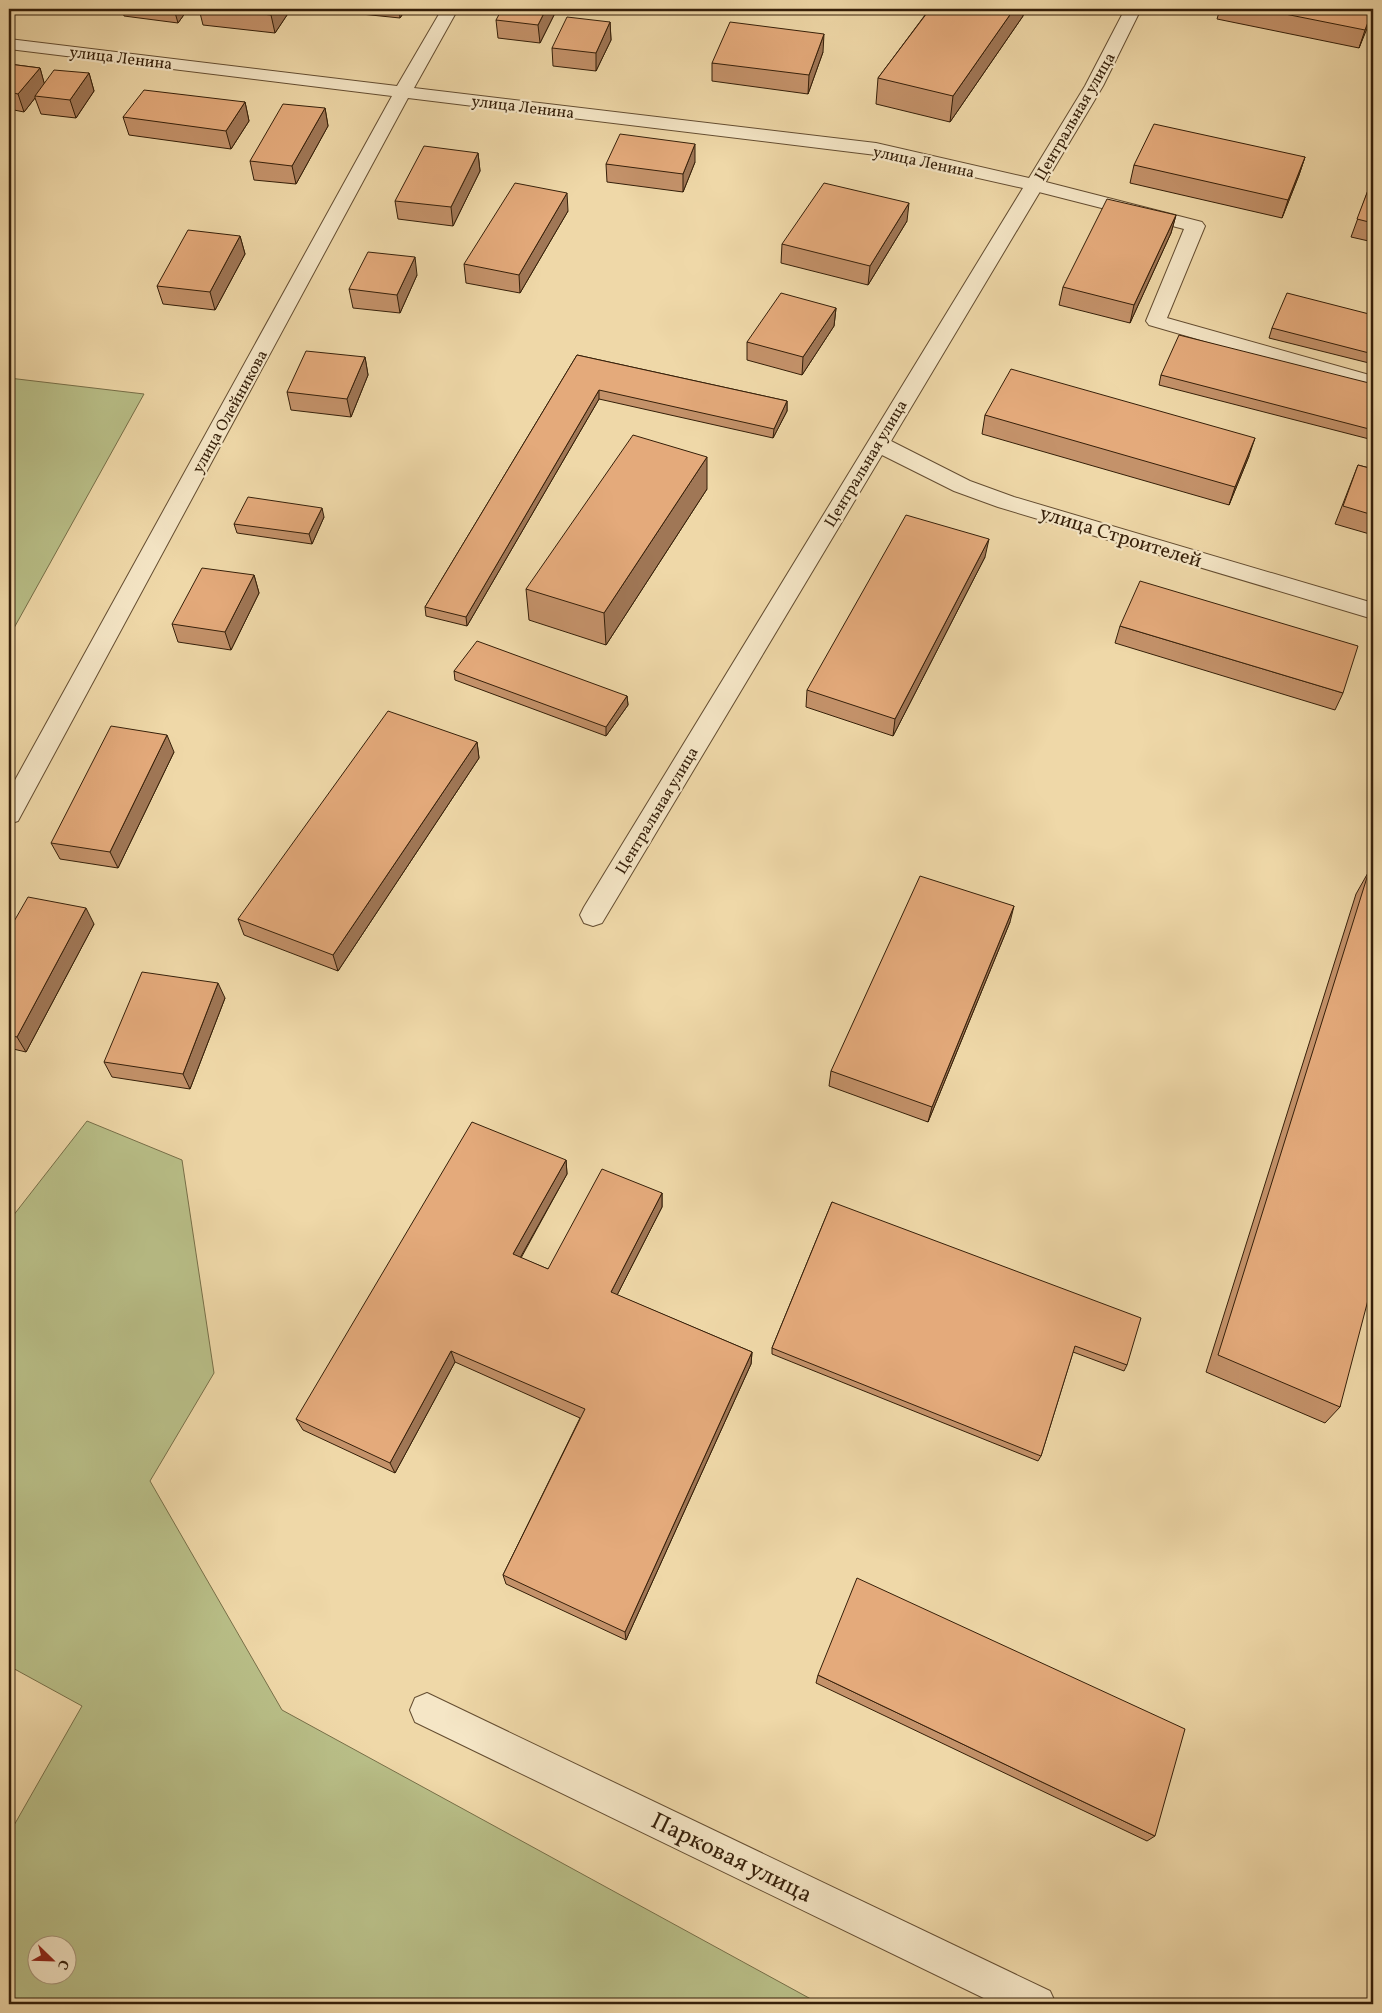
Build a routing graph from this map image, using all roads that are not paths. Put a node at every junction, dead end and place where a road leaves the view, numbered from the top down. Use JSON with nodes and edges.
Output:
{"nodes":[{"id":1,"x":450,"y":9,"type":"edge"},
{"id":2,"x":1133,"y":9,"type":"edge"},
{"id":3,"x":9,"y":44,"type":"edge"},
{"id":4,"x":403,"y":92,"type":"junction"},
{"id":5,"x":1034,"y":185,"type":"junction"},
{"id":6,"x":1373,"y":383,"type":"edge"},
{"id":7,"x":877,"y":443,"type":"junction"},
{"id":8,"x":1373,"y":612,"type":"edge"},
{"id":9,"x":9,"y":814,"type":"edge"},
{"id":10,"x":593,"y":915,"type":"dead end"},
{"id":11,"x":427,"y":1710,"type":"dead end"},
{"id":12,"x":1037,"y":2004,"type":"edge"}],
"edges":[{"from":1,"to":4,"type":"street","name":"улица Олейникова"},
{"from":2,"to":5,"type":"street","name":"Центральная улица"},
{"from":3,"to":4,"type":"street","name":"улица Ленина"},
{"from":4,"to":5,"type":"street","name":"улица Ленина"},
{"from":4,"to":9,"type":"street","name":"улица Олейникова"},
{"from":5,"to":6,"type":"street","name":"улица Ленина"},
{"from":5,"to":7,"type":"street","name":"Центральная улица"},
{"from":7,"to":8,"type":"street","name":"улица Строителей"},
{"from":7,"to":10,"type":"street","name":"Центральная улица"},
{"from":11,"to":12,"type":"street","name":"Парковая улица"}]}
